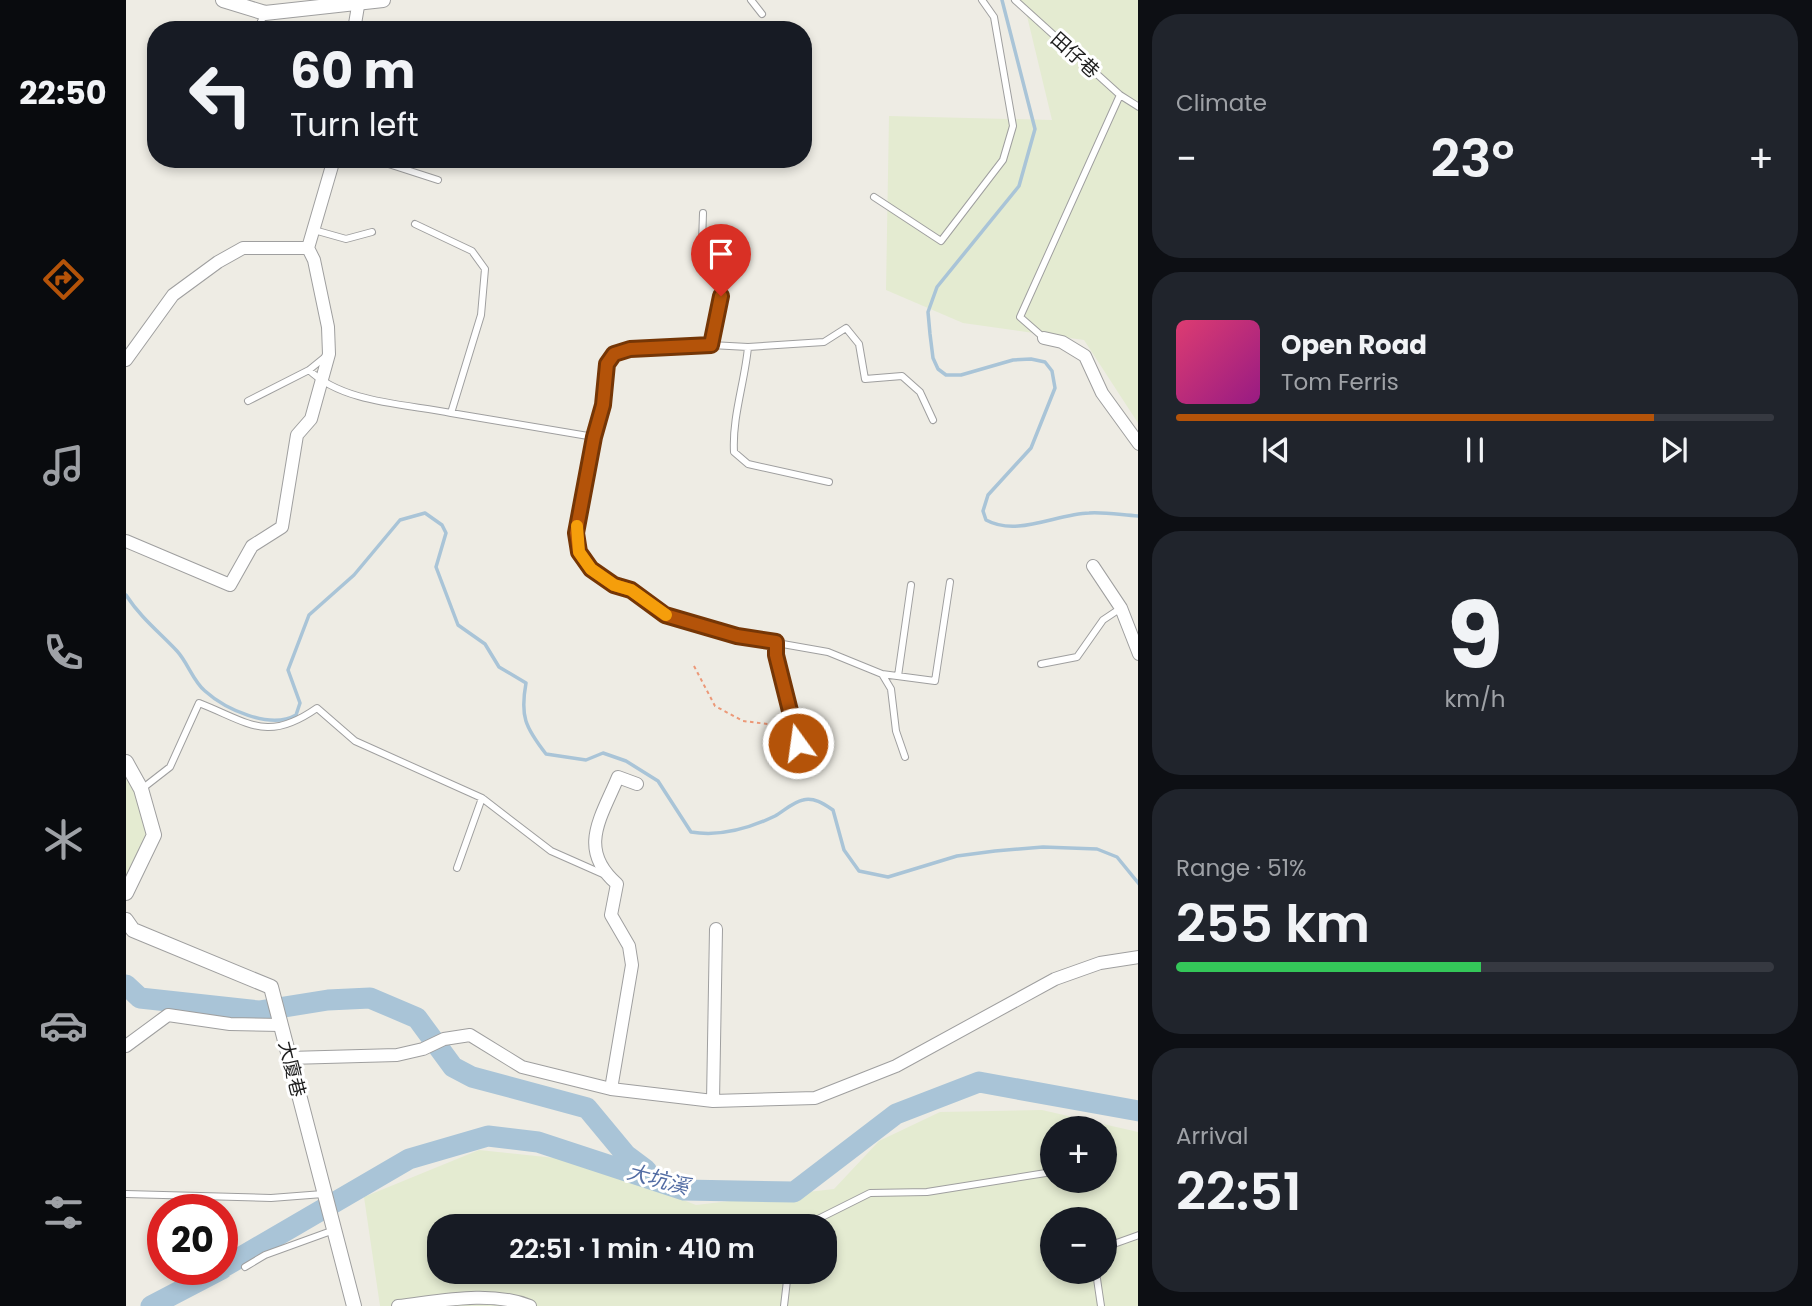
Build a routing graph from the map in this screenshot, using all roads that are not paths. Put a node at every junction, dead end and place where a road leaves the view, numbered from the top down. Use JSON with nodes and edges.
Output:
{"nodes":[{"id":1,"x":223,"y":0,"type":"edge"},
{"id":2,"x":383,"y":0,"type":"edge"},
{"id":3,"x":751,"y":0,"type":"edge"},
{"id":4,"x":982,"y":0,"type":"edge"},
{"id":5,"x":1015,"y":0,"type":"edge"},
{"id":6,"x":359,"y":3,"type":"edge"},
{"id":7,"x":265,"y":13,"type":"junction"},
{"id":8,"x":762,"y":13,"type":"dead end"},
{"id":9,"x":261,"y":21,"type":"edge"},
{"id":10,"x":356,"y":21,"type":"edge"},
{"id":11,"x":1119,"y":95,"type":"junction"},
{"id":12,"x":1138,"y":107,"type":"edge"},
{"id":13,"x":331,"y":168,"type":"edge"},
{"id":14,"x":401,"y":168,"type":"edge"},
{"id":15,"x":438,"y":180,"type":"dead end"},
{"id":16,"x":874,"y":197,"type":"dead end"},
{"id":17,"x":703,"y":213,"type":"dead end"},
{"id":18,"x":415,"y":224,"type":"dead end"},
{"id":19,"x":313,"y":230,"type":"junction"},
{"id":20,"x":372,"y":232,"type":"dead end"},
{"id":21,"x":308,"y":248,"type":"junction"},
{"id":22,"x":1044,"y":338,"type":"joint"},
{"id":23,"x":711,"y":345,"type":"junction"},
{"id":24,"x":748,"y":346,"type":"junction"},
{"id":25,"x":329,"y":354,"type":"junction"},
{"id":26,"x":126,"y":360,"type":"edge"},
{"id":27,"x":309,"y":370,"type":"junction"},
{"id":28,"x":323,"y":384,"type":"junction"},
{"id":29,"x":248,"y":401,"type":"dead end"},
{"id":30,"x":452,"y":412,"type":"junction"},
{"id":31,"x":933,"y":420,"type":"dead end"},
{"id":32,"x":594,"y":437,"type":"junction"},
{"id":33,"x":1138,"y":444,"type":"edge"},
{"id":34,"x":829,"y":482,"type":"dead end"},
{"id":35,"x":126,"y":541,"type":"edge"},
{"id":36,"x":1093,"y":566,"type":"dead end"},
{"id":37,"x":950,"y":582,"type":"dead end"},
{"id":38,"x":911,"y":585,"type":"dead end"},
{"id":39,"x":1121,"y":608,"type":"junction"},
{"id":40,"x":776,"y":642,"type":"junction"},
{"id":41,"x":1138,"y":654,"type":"edge"},
{"id":42,"x":1041,"y":664,"type":"dead end"},
{"id":43,"x":882,"y":674,"type":"junction"},
{"id":44,"x":898,"y":676,"type":"junction"},
{"id":45,"x":798,"y":743,"type":"dead end"},
{"id":46,"x":905,"y":757,"type":"dead end"},
{"id":47,"x":126,"y":762,"type":"edge"},
{"id":48,"x":637,"y":784,"type":"dead end"},
{"id":49,"x":141,"y":789,"type":"junction"},
{"id":50,"x":482,"y":798,"type":"junction"},
{"id":51,"x":457,"y":869,"type":"dead end"},
{"id":52,"x":607,"y":875,"type":"junction"},
{"id":53,"x":126,"y":893,"type":"edge"},
{"id":54,"x":126,"y":920,"type":"edge"},
{"id":55,"x":716,"y":929,"type":"dead end"},
{"id":56,"x":1138,"y":957,"type":"edge"},
{"id":57,"x":280,"y":1024,"type":"junction"},
{"id":58,"x":126,"y":1046,"type":"edge"},
{"id":59,"x":289,"y":1058,"type":"junction"},
{"id":60,"x":611,"y":1090,"type":"junction"},
{"id":61,"x":713,"y":1101,"type":"junction"},
{"id":62,"x":1040,"y":1174,"type":"edge"},
{"id":63,"x":126,"y":1194,"type":"edge"},
{"id":64,"x":324,"y":1197,"type":"junction"},
{"id":65,"x":828,"y":1214,"type":"edge"},
{"id":66,"x":333,"y":1227,"type":"junction"},
{"id":67,"x":1138,"y":1236,"type":"edge"},
{"id":68,"x":1117,"y":1243,"type":"edge"},
{"id":69,"x":245,"y":1267,"type":"dead end"},
{"id":70,"x":787,"y":1284,"type":"edge"},
{"id":71,"x":1098,"y":1284,"type":"edge"},
{"id":72,"x":354,"y":1306,"type":"edge"},
{"id":73,"x":398,"y":1306,"type":"edge"},
{"id":74,"x":530,"y":1306,"type":"edge"},
{"id":75,"x":784,"y":1306,"type":"edge"},
{"id":76,"x":1101,"y":1306,"type":"edge"}],
"edges":[{"from":1,"to":7,"type":"street"},
{"from":2,"to":6,"type":"street"},
{"from":3,"to":8,"type":"lane"},
{"from":4,"to":16,"type":"lane"},
{"from":5,"to":11,"type":"lane","name":"田仔巷"},
{"from":6,"to":7,"type":"street"},
{"from":6,"to":10,"type":"street"},
{"from":7,"to":9,"type":"lane"},
{"from":11,"to":12,"type":"lane","name":"田仔巷"},
{"from":11,"to":22,"type":"lane"},
{"from":13,"to":19,"type":"street"},
{"from":14,"to":15,"type":"lane"},
{"from":17,"to":23,"type":"lane"},
{"from":18,"to":30,"type":"lane"},
{"from":19,"to":20,"type":"lane"},
{"from":19,"to":21,"type":"street"},
{"from":21,"to":25,"type":"street"},
{"from":21,"to":26,"type":"street"},
{"from":22,"to":33,"type":"street"},
{"from":23,"to":24,"type":"lane"},
{"from":23,"to":32,"type":"lane"},
{"from":24,"to":31,"type":"lane"},
{"from":24,"to":34,"type":"lane"},
{"from":25,"to":27,"type":"lane"},
{"from":25,"to":28,"type":"street"},
{"from":27,"to":28,"type":"lane"},
{"from":27,"to":29,"type":"lane"},
{"from":28,"to":30,"type":"lane"},
{"from":28,"to":35,"type":"street"},
{"from":30,"to":32,"type":"lane"},
{"from":32,"to":40,"type":"lane"},
{"from":36,"to":39,"type":"street"},
{"from":37,"to":44,"type":"lane"},
{"from":38,"to":44,"type":"lane"},
{"from":39,"to":41,"type":"street"},
{"from":39,"to":42,"type":"lane"},
{"from":40,"to":43,"type":"lane"},
{"from":40,"to":45,"type":"lane"},
{"from":43,"to":44,"type":"lane"},
{"from":43,"to":46,"type":"lane"},
{"from":47,"to":49,"type":"street"},
{"from":48,"to":52,"type":"street"},
{"from":49,"to":50,"type":"lane"},
{"from":49,"to":53,"type":"street"},
{"from":50,"to":51,"type":"lane"},
{"from":50,"to":52,"type":"lane"},
{"from":52,"to":60,"type":"street"},
{"from":54,"to":57,"type":"street","name":"大廈巷"},
{"from":55,"to":61,"type":"street"},
{"from":56,"to":61,"type":"street"},
{"from":57,"to":58,"type":"street"},
{"from":57,"to":59,"type":"street","name":"大廈巷"},
{"from":59,"to":60,"type":"street"},
{"from":59,"to":64,"type":"street","name":"大廈巷"},
{"from":60,"to":61,"type":"street"},
{"from":62,"to":65,"type":"lane"},
{"from":63,"to":64,"type":"lane"},
{"from":64,"to":66,"type":"street","name":"大廈巷"},
{"from":66,"to":69,"type":"lane"},
{"from":66,"to":72,"type":"street","name":"大廈巷"},
{"from":67,"to":68,"type":"lane"},
{"from":70,"to":75,"type":"lane"},
{"from":71,"to":76,"type":"lane"},
{"from":73,"to":74,"type":"street"}]}
